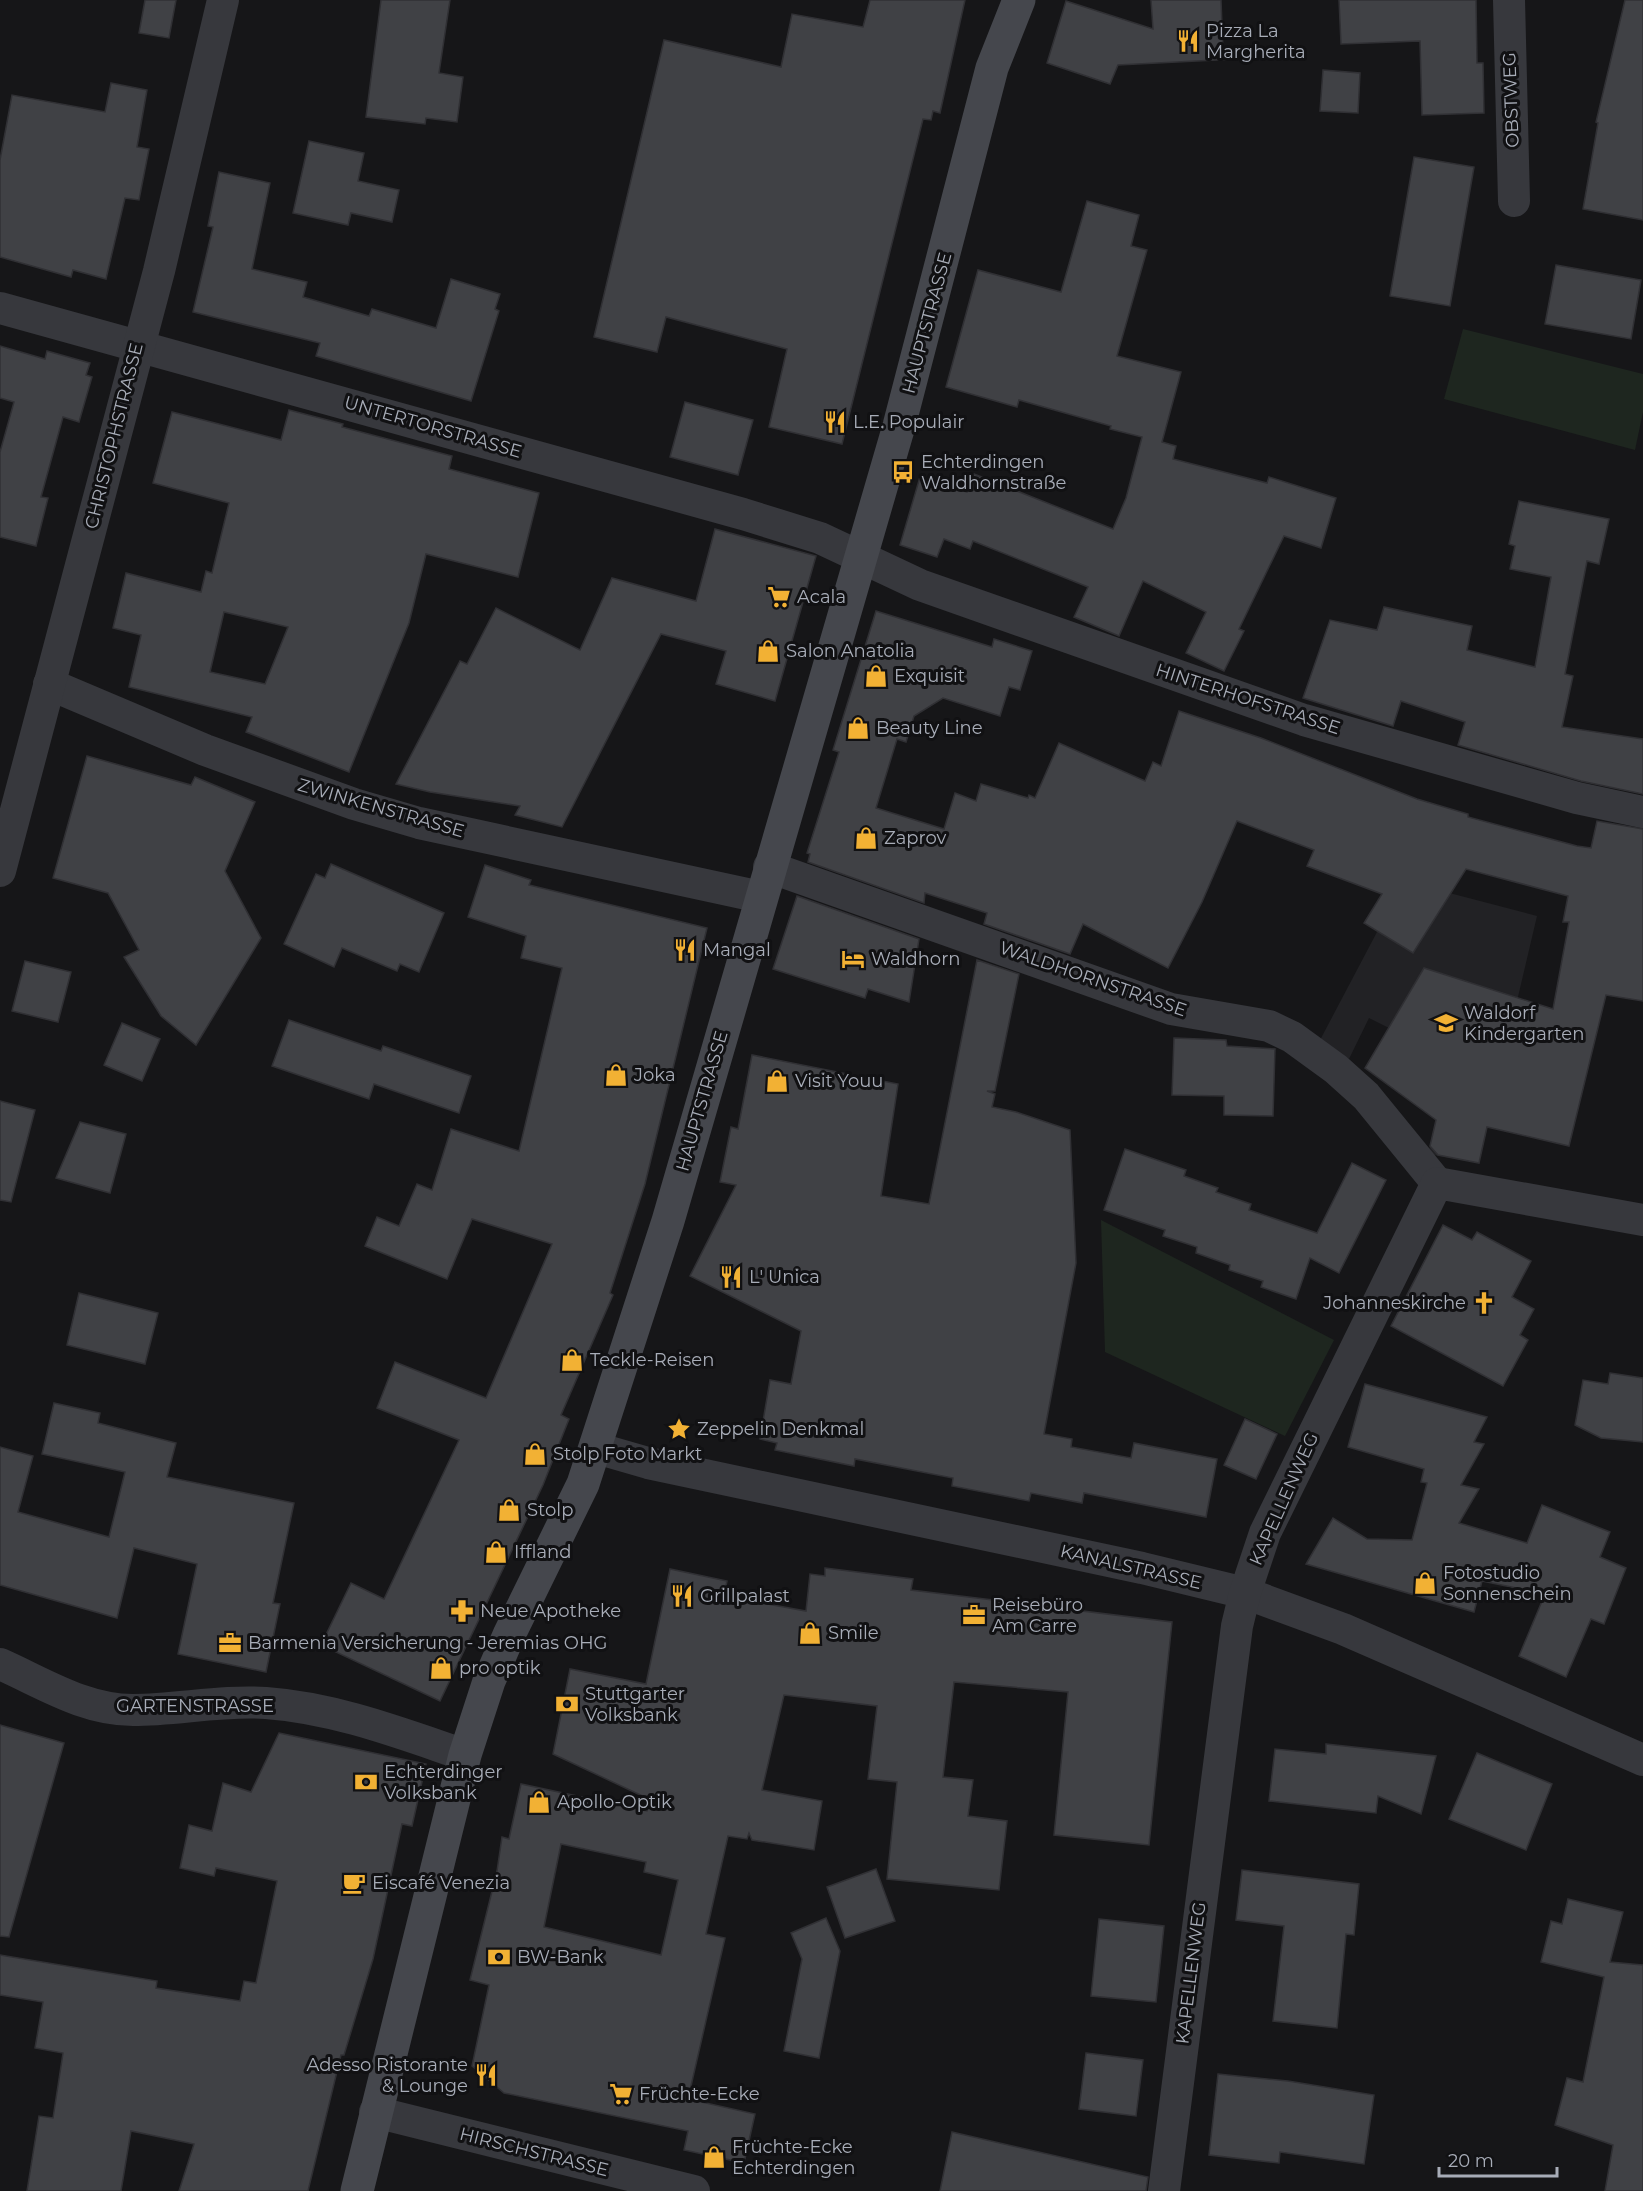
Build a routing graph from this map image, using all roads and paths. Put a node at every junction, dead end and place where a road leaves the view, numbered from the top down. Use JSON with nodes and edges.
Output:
{"nodes":[{"id":1,"x":223,"y":0,"type":"edge"},
{"id":2,"x":1019,"y":0,"type":"edge"},
{"id":3,"x":1509,"y":0,"type":"edge"},
{"id":4,"x":1514,"y":201,"type":"dead end"},
{"id":5,"x":0,"y":308,"type":"edge"},
{"id":6,"x":137,"y":346,"type":"junction"},
{"id":7,"x":863,"y":556,"type":"junction"},
{"id":8,"x":50,"y":684,"type":"junction"},
{"id":9,"x":1643,"y":812,"type":"edge"},
{"id":10,"x":0,"y":871,"type":"edge"},
{"id":11,"x":765,"y":882,"type":"junction"},
{"id":12,"x":1437,"y":1183,"type":"junction"},
{"id":13,"x":1643,"y":1220,"type":"edge"},
{"id":14,"x":596,"y":1448,"type":"junction"},
{"id":15,"x":1245,"y":1593,"type":"junction"},
{"id":16,"x":0,"y":1664,"type":"edge"},
{"id":17,"x":465,"y":1755,"type":"junction"},
{"id":18,"x":1643,"y":1760,"type":"edge"},
{"id":19,"x":375,"y":2112,"type":"junction"},
{"id":20,"x":357,"y":2191,"type":"edge"},
{"id":21,"x":694,"y":2191,"type":"edge"},
{"id":22,"x":1164,"y":2191,"type":"edge"}],
"edges":[{"from":1,"to":6,"type":"street","name":"CHRISTOPHSTRASSE"},
{"from":2,"to":7,"type":"main road","name":"HAUPTSTRASSE"},
{"from":3,"to":4,"type":"street","name":"OBSTWEG"},
{"from":5,"to":6,"type":"street","name":"UNTERTORSTRASSE"},
{"from":6,"to":7,"type":"street","name":"UNTERTORSTRASSE"},
{"from":6,"to":8,"type":"street","name":"CHRISTOPHSTRASSE"},
{"from":7,"to":9,"type":"street","name":"HINTERHOFSTRASSE"},
{"from":7,"to":11,"type":"main road","name":"HAUPTSTRASSE"},
{"from":8,"to":10,"type":"street","name":"CHRISTOPHSTRASSE"},
{"from":8,"to":11,"type":"street","name":"ZWINKENSTRASSE"},
{"from":11,"to":12,"type":"street","name":"WALDHORNSTRASSE"},
{"from":11,"to":14,"type":"main road","name":"HAUPTSTRASSE"},
{"from":12,"to":13,"type":"street"},
{"from":12,"to":15,"type":"street","name":"KAPELLENWEG"},
{"from":14,"to":15,"type":"street","name":"KANALSTRASSE"},
{"from":14,"to":17,"type":"main road","name":"HAUPTSTRASSE"},
{"from":15,"to":18,"type":"street","name":"KANALSTRASSE"},
{"from":15,"to":22,"type":"street","name":"KAPELLENWEG"},
{"from":16,"to":17,"type":"street","name":"GARTENSTRASSE"},
{"from":17,"to":19,"type":"main road","name":"HAUPTSTRASSE"},
{"from":19,"to":20,"type":"main road","name":"HAUPTSTRASSE"},
{"from":19,"to":21,"type":"street","name":"HIRSCHSTRASSE"}]}
